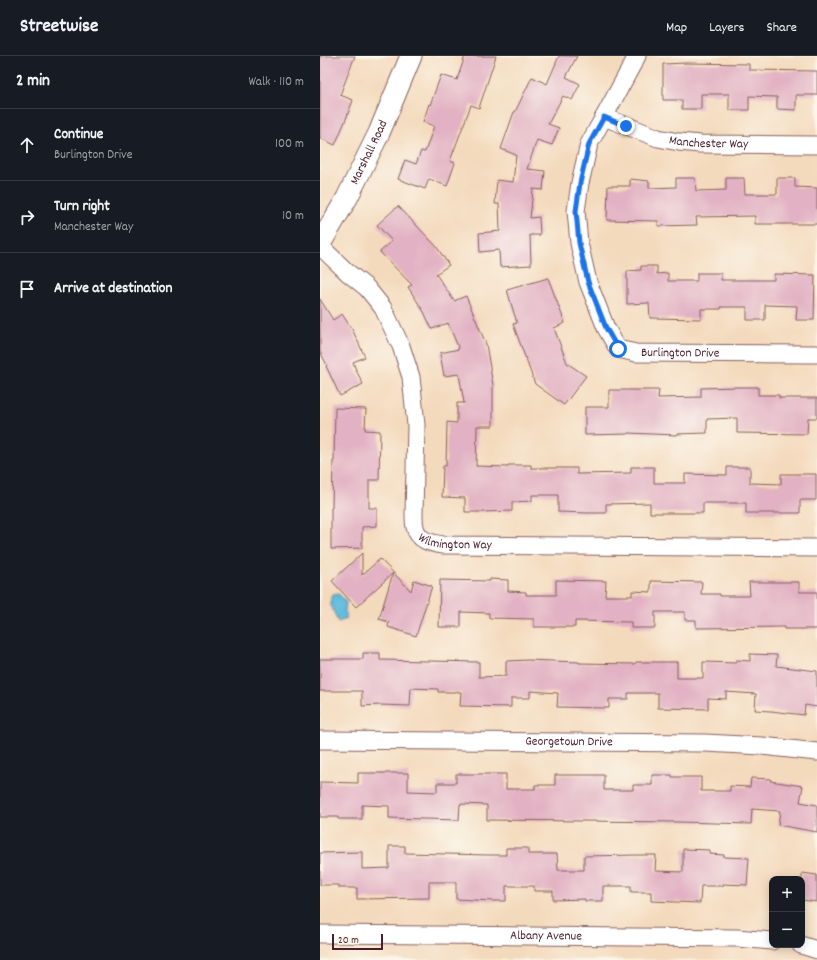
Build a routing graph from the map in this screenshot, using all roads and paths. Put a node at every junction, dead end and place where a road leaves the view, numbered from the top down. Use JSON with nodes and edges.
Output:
{"nodes":[{"id":1,"x":411,"y":56,"type":"edge"},
{"id":2,"x":637,"y":56,"type":"edge"},
{"id":3,"x":604,"y":117,"type":"junction"},
{"id":4,"x":817,"y":146,"type":"edge"},
{"id":5,"x":320,"y":245,"type":"edge"},
{"id":6,"x":817,"y":354,"type":"edge"},
{"id":7,"x":817,"y":548,"type":"edge"},
{"id":8,"x":320,"y":740,"type":"edge"},
{"id":9,"x":817,"y":752,"type":"edge"},
{"id":10,"x":320,"y":934,"type":"edge"},
{"id":11,"x":769,"y":941,"type":"edge"},
{"id":12,"x":805,"y":946,"type":"edge"},
{"id":13,"x":817,"y":950,"type":"edge"}],
"edges":[{"from":1,"to":5,"type":"street","name":"Marshall Road"},
{"from":2,"to":3,"type":"street","name":"Burlington Drive"},
{"from":3,"to":4,"type":"street","name":"Manchester Way"},
{"from":3,"to":6,"type":"street","name":"Burlington Drive"},
{"from":5,"to":7,"type":"street","name":"Wilmington Way"},
{"from":8,"to":9,"type":"street","name":"Georgetown Drive"},
{"from":10,"to":11,"type":"street","name":"Albany Avenue"},
{"from":12,"to":13,"type":"street"}]}
